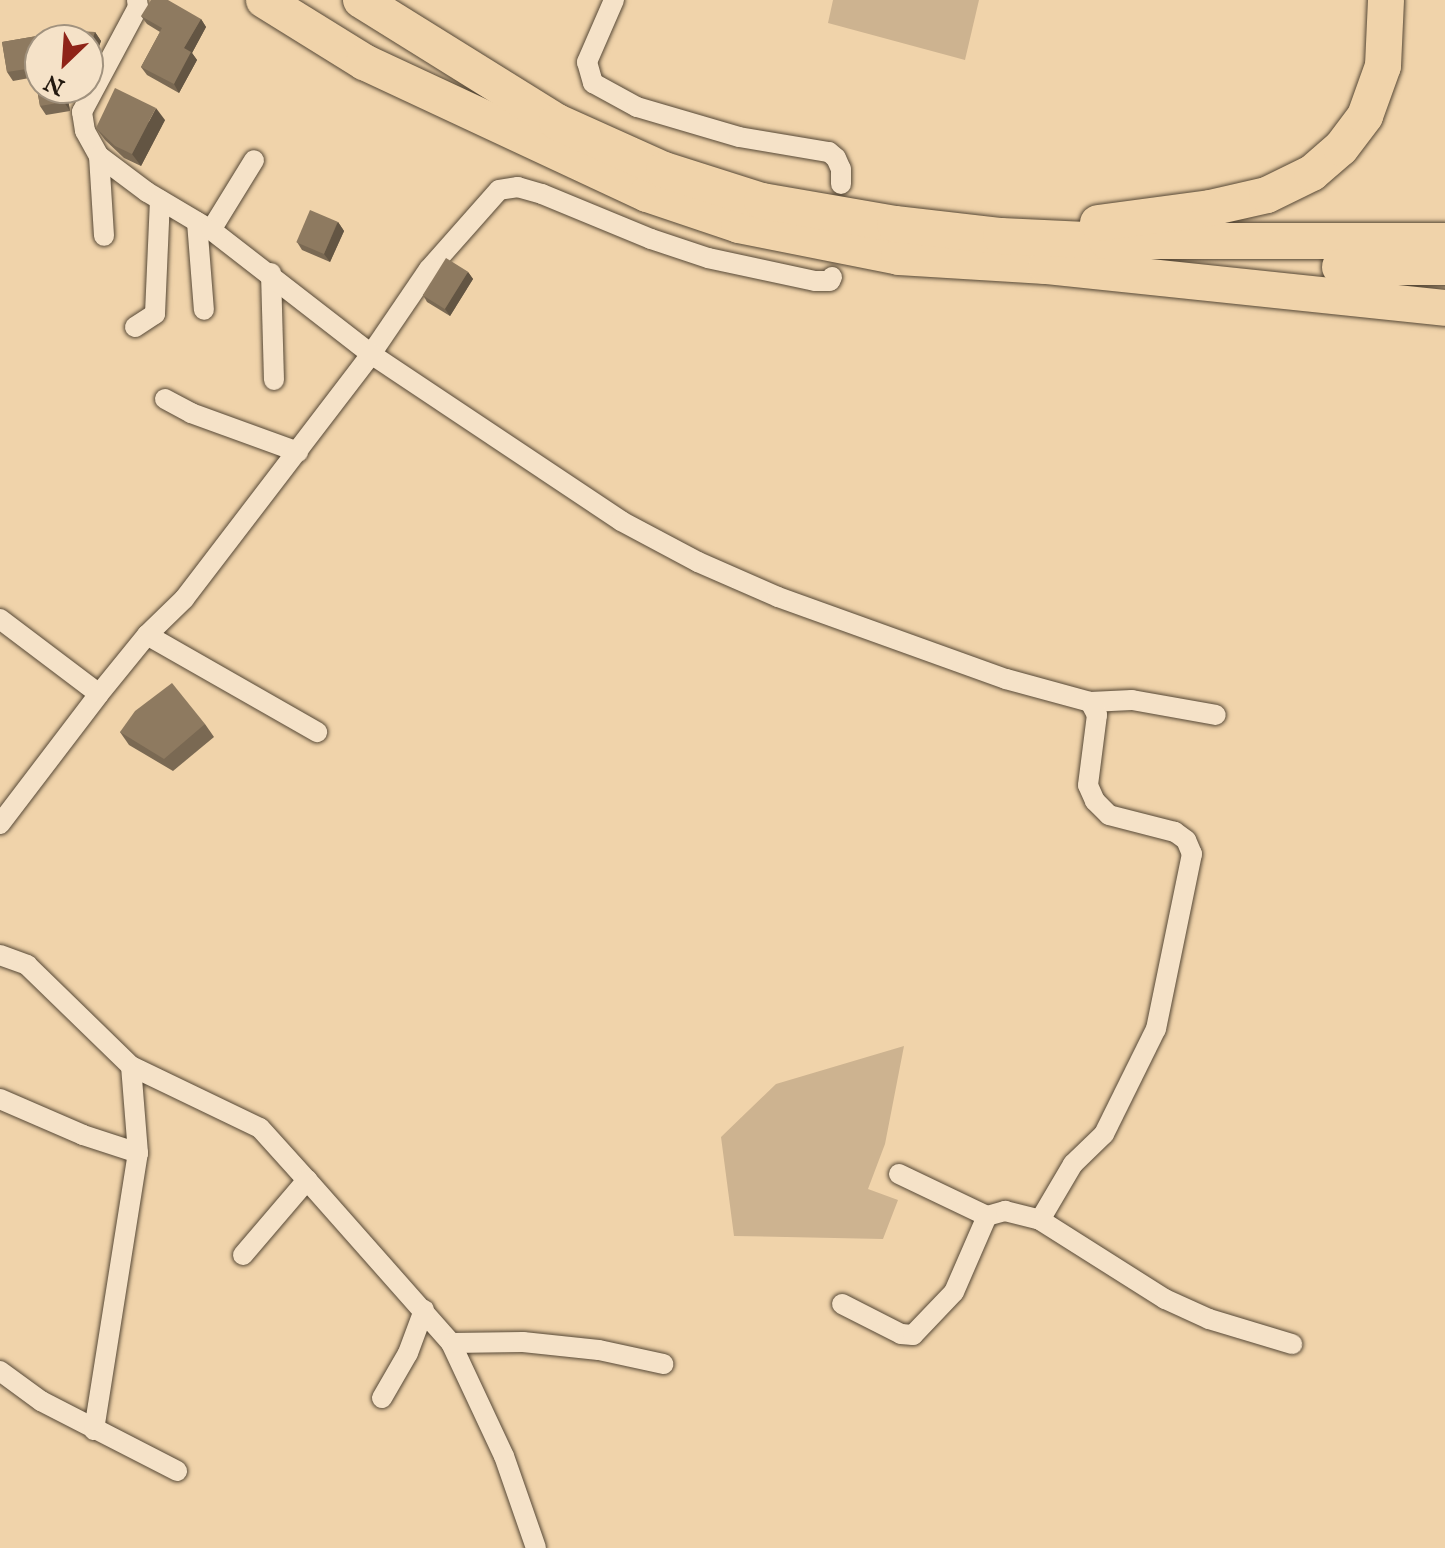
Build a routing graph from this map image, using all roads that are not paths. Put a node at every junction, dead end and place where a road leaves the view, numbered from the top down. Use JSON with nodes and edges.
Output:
{"nodes":[{"id":1,"x":137,"y":0,"type":"edge"},
{"id":2,"x":264,"y":0,"type":"edge"},
{"id":3,"x":361,"y":0,"type":"edge"},
{"id":4,"x":614,"y":0,"type":"edge"},
{"id":5,"x":1386,"y":0,"type":"edge"},
{"id":6,"x":99,"y":156,"type":"junction"},
{"id":7,"x":254,"y":160,"type":"dead end"},
{"id":8,"x":841,"y":184,"type":"dead end"},
{"id":9,"x":160,"y":200,"type":"junction"},
{"id":10,"x":204,"y":226,"type":"junction"},
{"id":11,"x":104,"y":236,"type":"dead end"},
{"id":12,"x":1001,"y":236,"type":"junction"},
{"id":13,"x":1445,"y":241,"type":"edge"},
{"id":14,"x":1046,"y":266,"type":"junction"},
{"id":15,"x":1445,"y":267,"type":"edge"},
{"id":16,"x":271,"y":273,"type":"junction"},
{"id":17,"x":832,"y":277,"type":"dead end"},
{"id":18,"x":1445,"y":308,"type":"edge"},
{"id":19,"x":204,"y":310,"type":"dead end"},
{"id":20,"x":135,"y":327,"type":"dead end"},
{"id":21,"x":371,"y":354,"type":"junction"},
{"id":22,"x":274,"y":380,"type":"dead end"},
{"id":23,"x":165,"y":399,"type":"dead end"},
{"id":24,"x":298,"y":452,"type":"junction"},
{"id":25,"x":0,"y":619,"type":"edge"},
{"id":26,"x":147,"y":635,"type":"junction"},
{"id":27,"x":99,"y":694,"type":"junction"},
{"id":28,"x":1090,"y":702,"type":"junction"},
{"id":29,"x":1216,"y":715,"type":"dead end"},
{"id":30,"x":317,"y":732,"type":"dead end"},
{"id":31,"x":0,"y":824,"type":"edge"},
{"id":32,"x":0,"y":955,"type":"edge"},
{"id":33,"x":131,"y":1066,"type":"junction"},
{"id":34,"x":0,"y":1099,"type":"edge"},
{"id":35,"x":138,"y":1153,"type":"junction"},
{"id":36,"x":899,"y":1174,"type":"dead end"},
{"id":37,"x":307,"y":1180,"type":"junction"},
{"id":38,"x":987,"y":1216,"type":"junction"},
{"id":39,"x":1040,"y":1220,"type":"junction"},
{"id":40,"x":243,"y":1255,"type":"dead end"},
{"id":41,"x":842,"y":1304,"type":"dead end"},
{"id":42,"x":424,"y":1310,"type":"junction"},
{"id":43,"x":451,"y":1343,"type":"junction"},
{"id":44,"x":1292,"y":1344,"type":"dead end"},
{"id":45,"x":663,"y":1364,"type":"dead end"},
{"id":46,"x":0,"y":1371,"type":"edge"},
{"id":47,"x":382,"y":1398,"type":"dead end"},
{"id":48,"x":94,"y":1430,"type":"junction"},
{"id":49,"x":177,"y":1471,"type":"dead end"},
{"id":50,"x":536,"y":1548,"type":"edge"}],
"edges":[{"from":1,"to":6,"type":"street"},
{"from":2,"to":14,"type":"highway"},
{"from":3,"to":12,"type":"highway"},
{"from":4,"to":8,"type":"street"},
{"from":5,"to":12,"type":"highway"},
{"from":6,"to":9,"type":"street"},
{"from":6,"to":11,"type":"street"},
{"from":7,"to":10,"type":"street"},
{"from":9,"to":10,"type":"street"},
{"from":9,"to":20,"type":"street"},
{"from":10,"to":16,"type":"street"},
{"from":10,"to":19,"type":"street"},
{"from":12,"to":13,"type":"highway"},
{"from":14,"to":15,"type":"highway"},
{"from":14,"to":18,"type":"highway"},
{"from":16,"to":21,"type":"street"},
{"from":16,"to":22,"type":"street"},
{"from":17,"to":21,"type":"street"},
{"from":21,"to":24,"type":"street"},
{"from":21,"to":28,"type":"street"},
{"from":23,"to":24,"type":"street"},
{"from":24,"to":26,"type":"street"},
{"from":25,"to":27,"type":"street"},
{"from":26,"to":27,"type":"street"},
{"from":26,"to":30,"type":"street"},
{"from":27,"to":31,"type":"street"},
{"from":28,"to":29,"type":"street"},
{"from":28,"to":39,"type":"street"},
{"from":32,"to":33,"type":"street"},
{"from":33,"to":35,"type":"street"},
{"from":33,"to":37,"type":"street"},
{"from":34,"to":35,"type":"street"},
{"from":35,"to":48,"type":"street"},
{"from":36,"to":38,"type":"street"},
{"from":37,"to":40,"type":"street"},
{"from":37,"to":42,"type":"street"},
{"from":38,"to":39,"type":"street"},
{"from":38,"to":41,"type":"street"},
{"from":39,"to":44,"type":"street"},
{"from":42,"to":43,"type":"street"},
{"from":42,"to":47,"type":"street"},
{"from":43,"to":45,"type":"street"},
{"from":43,"to":50,"type":"street"},
{"from":46,"to":48,"type":"street"},
{"from":48,"to":49,"type":"street"}]}
